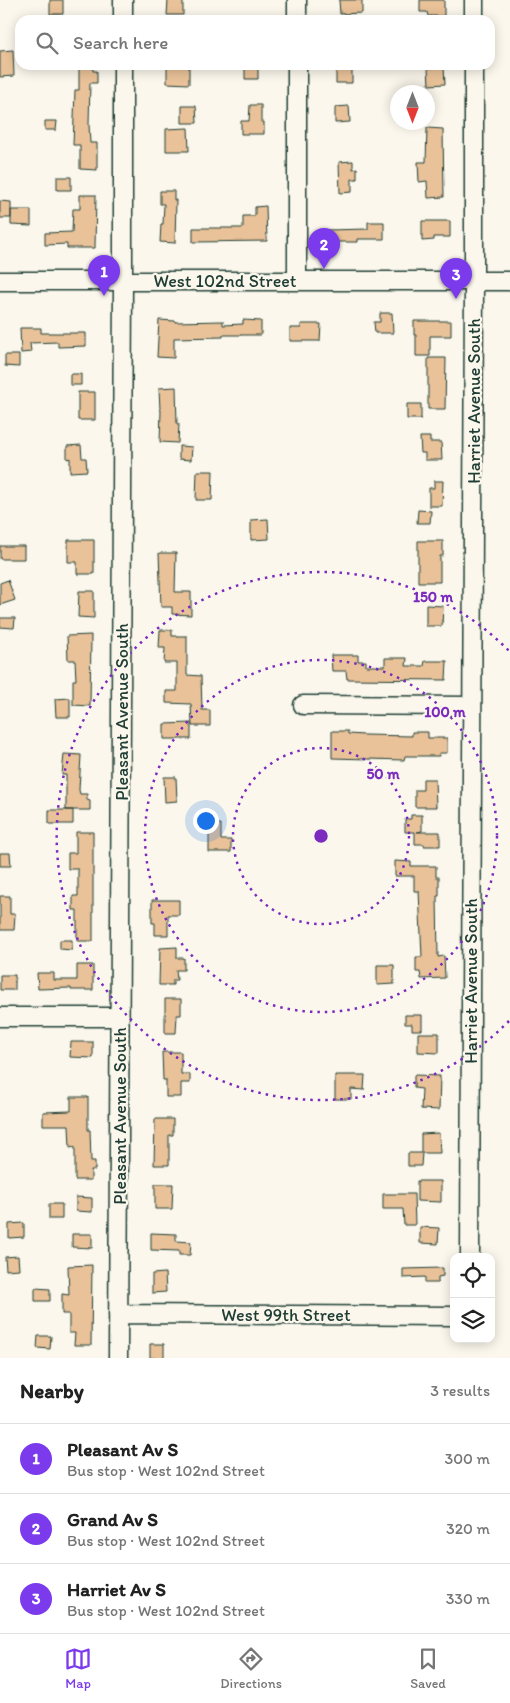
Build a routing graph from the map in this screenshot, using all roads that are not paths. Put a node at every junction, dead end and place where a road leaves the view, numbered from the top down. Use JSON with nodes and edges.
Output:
{"nodes":[{"id":1,"x":123,"y":0,"type":"edge"},
{"id":2,"x":298,"y":0,"type":"edge"},
{"id":3,"x":474,"y":0,"type":"edge"},
{"id":4,"x":123,"y":15,"type":"edge"},
{"id":5,"x":297,"y":15,"type":"edge"},
{"id":6,"x":474,"y":15,"type":"edge"},
{"id":7,"x":123,"y":70,"type":"edge"},
{"id":8,"x":297,"y":70,"type":"edge"},
{"id":9,"x":474,"y":70,"type":"edge"},
{"id":10,"x":0,"y":281,"type":"edge"},
{"id":11,"x":123,"y":281,"type":"junction"},
{"id":12,"x":297,"y":281,"type":"junction"},
{"id":13,"x":474,"y":281,"type":"junction"},
{"id":14,"x":510,"y":281,"type":"edge"},
{"id":15,"x":303,"y":706,"type":"dead end"},
{"id":16,"x":472,"y":706,"type":"junction"},
{"id":17,"x":0,"y":1017,"type":"edge"},
{"id":18,"x":120,"y":1017,"type":"junction"},
{"id":19,"x":470,"y":1253,"type":"edge"},
{"id":20,"x":118,"y":1314,"type":"junction"},
{"id":21,"x":450,"y":1316,"type":"edge"},
{"id":22,"x":118,"y":1358,"type":"edge"}],
"edges":[{"from":1,"to":4,"type":"street"},
{"from":2,"to":5,"type":"street"},
{"from":3,"to":6,"type":"street"},
{"from":7,"to":11,"type":"street","name":"Pleasant Avenue South"},
{"from":8,"to":12,"type":"street"},
{"from":9,"to":13,"type":"street","name":"Harriet Avenue South"},
{"from":10,"to":11,"type":"street","name":"West 102nd Street"},
{"from":11,"to":12,"type":"street","name":"West 102nd Street"},
{"from":11,"to":18,"type":"street","name":"Pleasant Avenue South"},
{"from":12,"to":13,"type":"street","name":"West 102nd Street"},
{"from":13,"to":14,"type":"street","name":"West 102nd Street"},
{"from":13,"to":16,"type":"street","name":"Harriet Avenue South"},
{"from":15,"to":16,"type":"street"},
{"from":16,"to":19,"type":"street","name":"Harriet Avenue South"},
{"from":17,"to":18,"type":"street"},
{"from":18,"to":20,"type":"street","name":"Pleasant Avenue South"},
{"from":20,"to":21,"type":"street","name":"West 99th Street"},
{"from":20,"to":22,"type":"street","name":"Pleasant Avenue South"}]}
